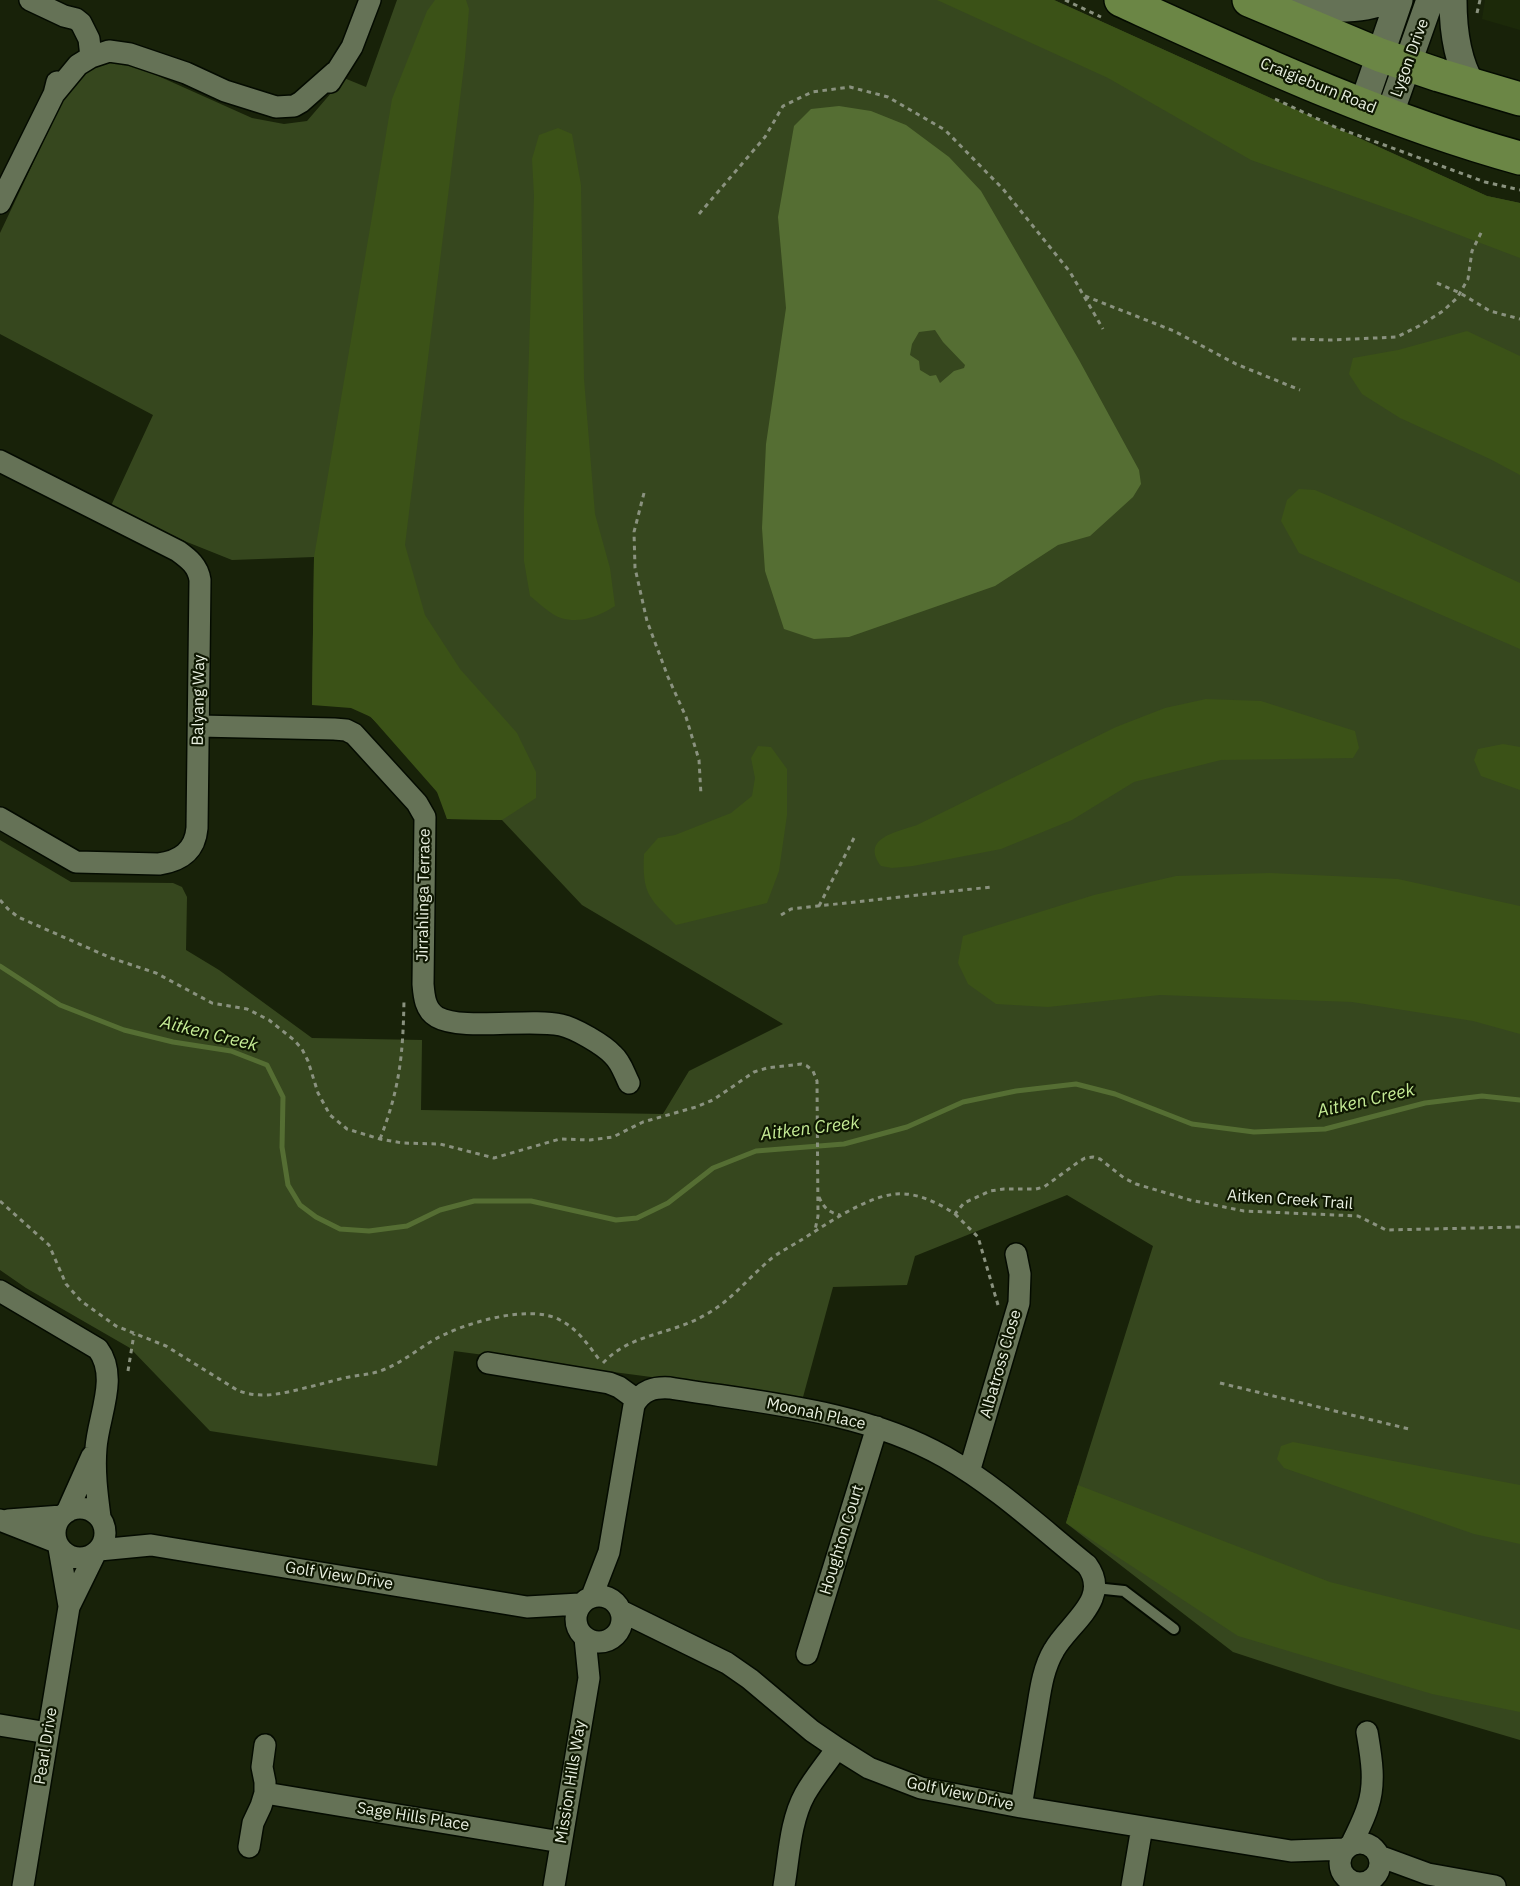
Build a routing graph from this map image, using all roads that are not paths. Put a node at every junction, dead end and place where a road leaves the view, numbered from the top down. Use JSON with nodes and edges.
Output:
{"nodes":[{"id":1,"x":30,"y":0,"type":"edge"},
{"id":2,"x":370,"y":0,"type":"edge"},
{"id":3,"x":1121,"y":0,"type":"edge"},
{"id":4,"x":1249,"y":0,"type":"edge"},
{"id":5,"x":1268,"y":0,"type":"edge"},
{"id":6,"x":1385,"y":0,"type":"edge"},
{"id":7,"x":1399,"y":0,"type":"edge"},
{"id":8,"x":1430,"y":0,"type":"edge"},
{"id":9,"x":1453,"y":0,"type":"edge"},
{"id":10,"x":88,"y":50,"type":"junction"},
{"id":11,"x":1394,"y":60,"type":"junction"},
{"id":12,"x":1472,"y":86,"type":"junction"},
{"id":13,"x":1520,"y":99,"type":"edge"},
{"id":14,"x":1376,"y":110,"type":"junction"},
{"id":15,"x":1520,"y":158,"type":"edge"},
{"id":16,"x":0,"y":203,"type":"edge"},
{"id":17,"x":0,"y":461,"type":"edge"},
{"id":18,"x":199,"y":726,"type":"junction"},
{"id":19,"x":0,"y":818,"type":"edge"},
{"id":20,"x":629,"y":1083,"type":"dead end"},
{"id":21,"x":1016,"y":1254,"type":"dead end"},
{"id":22,"x":0,"y":1291,"type":"edge"},
{"id":23,"x":488,"y":1363,"type":"dead end"},
{"id":24,"x":637,"y":1400,"type":"junction"},
{"id":25,"x":878,"y":1427,"type":"junction"},
{"id":26,"x":96,"y":1447,"type":"junction"},
{"id":27,"x":969,"y":1472,"type":"junction"},
{"id":28,"x":64,"y":1514,"type":"junction"},
{"id":29,"x":2,"y":1520,"type":"edge"},
{"id":30,"x":102,"y":1520,"type":"junction"},
{"id":31,"x":58,"y":1545,"type":"junction"},
{"id":32,"x":151,"y":1545,"type":"junction"},
{"id":33,"x":97,"y":1552,"type":"junction"},
{"id":34,"x":609,"y":1552,"type":"junction"},
{"id":35,"x":1095,"y":1588,"type":"junction"},
{"id":36,"x":586,"y":1600,"type":"junction"},
{"id":37,"x":527,"y":1606,"type":"junction"},
{"id":38,"x":618,"y":1606,"type":"junction"},
{"id":39,"x":69,"y":1607,"type":"junction"},
{"id":40,"x":1174,"y":1629,"type":"dead end"},
{"id":41,"x":581,"y":1632,"type":"junction"},
{"id":42,"x":670,"y":1636,"type":"junction"},
{"id":43,"x":611,"y":1637,"type":"junction"},
{"id":44,"x":807,"y":1654,"type":"dead end"},
{"id":45,"x":589,"y":1678,"type":"junction"},
{"id":46,"x":0,"y":1725,"type":"edge"},
{"id":47,"x":1367,"y":1732,"type":"dead end"},
{"id":48,"x":48,"y":1733,"type":"junction"},
{"id":49,"x":265,"y":1745,"type":"dead end"},
{"id":50,"x":837,"y":1748,"type":"junction"},
{"id":51,"x":265,"y":1793,"type":"junction"},
{"id":52,"x":1369,"y":1806,"type":"junction"},
{"id":53,"x":1021,"y":1807,"type":"junction"},
{"id":54,"x":1142,"y":1827,"type":"junction"},
{"id":55,"x":561,"y":1842,"type":"junction"},
{"id":56,"x":249,"y":1847,"type":"dead end"},
{"id":57,"x":1349,"y":1847,"type":"junction"},
{"id":58,"x":1290,"y":1851,"type":"junction"},
{"id":59,"x":1373,"y":1870,"type":"edge"},
{"id":60,"x":1345,"y":1879,"type":"edge"},
{"id":61,"x":23,"y":1886,"type":"edge"},
{"id":62,"x":554,"y":1886,"type":"edge"},
{"id":63,"x":784,"y":1886,"type":"edge"},
{"id":64,"x":1132,"y":1886,"type":"edge"},
{"id":65,"x":1495,"y":1886,"type":"edge"}],
"edges":[{"from":1,"to":10,"type":"street"},
{"from":2,"to":10,"type":"street"},
{"from":3,"to":14,"type":"main road","name":"Craigieburn Road"},
{"from":4,"to":11,"type":"main road"},
{"from":5,"to":6,"type":"street"},
{"from":7,"to":11,"type":"street","name":"Lygon Drive"},
{"from":8,"to":11,"type":"street","name":"Lygon Drive"},
{"from":9,"to":12,"type":"street"},
{"from":10,"to":16,"type":"street"},
{"from":11,"to":12,"type":"main road"},
{"from":11,"to":14,"type":"street","name":"Lygon Drive"},
{"from":12,"to":13,"type":"main road"},
{"from":14,"to":15,"type":"main road","name":"Craigieburn Road"},
{"from":17,"to":18,"type":"street","name":"Balyang Way"},
{"from":18,"to":19,"type":"street","name":"Balyang Way"},
{"from":18,"to":20,"type":"street","name":"Jirrahlinga Terrace"},
{"from":21,"to":27,"type":"street","name":"Albatross Close"},
{"from":22,"to":26,"type":"street"},
{"from":23,"to":24,"type":"street"},
{"from":24,"to":25,"type":"street","name":"Moonah Place"},
{"from":24,"to":34,"type":"street"},
{"from":25,"to":27,"type":"street","name":"Moonah Place"},
{"from":25,"to":44,"type":"street","name":"Houghton Court"},
{"from":26,"to":28,"type":"street"},
{"from":26,"to":30,"type":"street"},
{"from":27,"to":35,"type":"street","name":"Moonah Place"},
{"from":28,"to":29,"type":"street"},
{"from":28,"to":30,"type":"street"},
{"from":28,"to":31,"type":"street"},
{"from":29,"to":31,"type":"street"},
{"from":30,"to":32,"type":"street","name":"Golf View Drive"},
{"from":30,"to":33,"type":"street"},
{"from":31,"to":33,"type":"street"},
{"from":31,"to":39,"type":"street","name":"Pearl Drive"},
{"from":32,"to":33,"type":"street","name":"Golf View Drive"},
{"from":32,"to":37,"type":"street","name":"Golf View Drive"},
{"from":33,"to":39,"type":"street","name":"Pearl Drive"},
{"from":34,"to":36,"type":"street"},
{"from":34,"to":38,"type":"street"},
{"from":35,"to":40,"type":"lane"},
{"from":35,"to":53,"type":"street"},
{"from":36,"to":37,"type":"street","name":"Golf View Drive"},
{"from":36,"to":38,"type":"street"},
{"from":36,"to":41,"type":"street"},
{"from":37,"to":41,"type":"street","name":"Golf View Drive"},
{"from":38,"to":42,"type":"street","name":"Golf View Drive"},
{"from":38,"to":43,"type":"street"},
{"from":39,"to":48,"type":"street","name":"Pearl Drive"},
{"from":41,"to":43,"type":"street"},
{"from":41,"to":45,"type":"street","name":"Mission Hills Way"},
{"from":42,"to":43,"type":"street","name":"Golf View Drive"},
{"from":42,"to":50,"type":"street","name":"Golf View Drive"},
{"from":43,"to":45,"type":"street","name":"Mission Hills Way"},
{"from":45,"to":55,"type":"street","name":"Mission Hills Way"},
{"from":46,"to":48,"type":"street"},
{"from":47,"to":52,"type":"street"},
{"from":48,"to":61,"type":"street","name":"Pearl Drive"},
{"from":49,"to":51,"type":"street"},
{"from":50,"to":53,"type":"street","name":"Golf View Drive"},
{"from":50,"to":63,"type":"street"},
{"from":51,"to":55,"type":"street","name":"Sage Hills Place"},
{"from":51,"to":56,"type":"street"},
{"from":52,"to":57,"type":"street"},
{"from":52,"to":59,"type":"street"},
{"from":53,"to":54,"type":"street","name":"Golf View Drive"},
{"from":54,"to":58,"type":"street","name":"Golf View Drive"},
{"from":54,"to":64,"type":"street"},
{"from":55,"to":62,"type":"street","name":"Mission Hills Way"},
{"from":57,"to":58,"type":"street","name":"Golf View Drive"},
{"from":57,"to":59,"type":"street"},
{"from":57,"to":60,"type":"street"},
{"from":58,"to":60,"type":"street","name":"Golf View Drive"},
{"from":59,"to":60,"type":"street"},
{"from":59,"to":65,"type":"street"}]}
